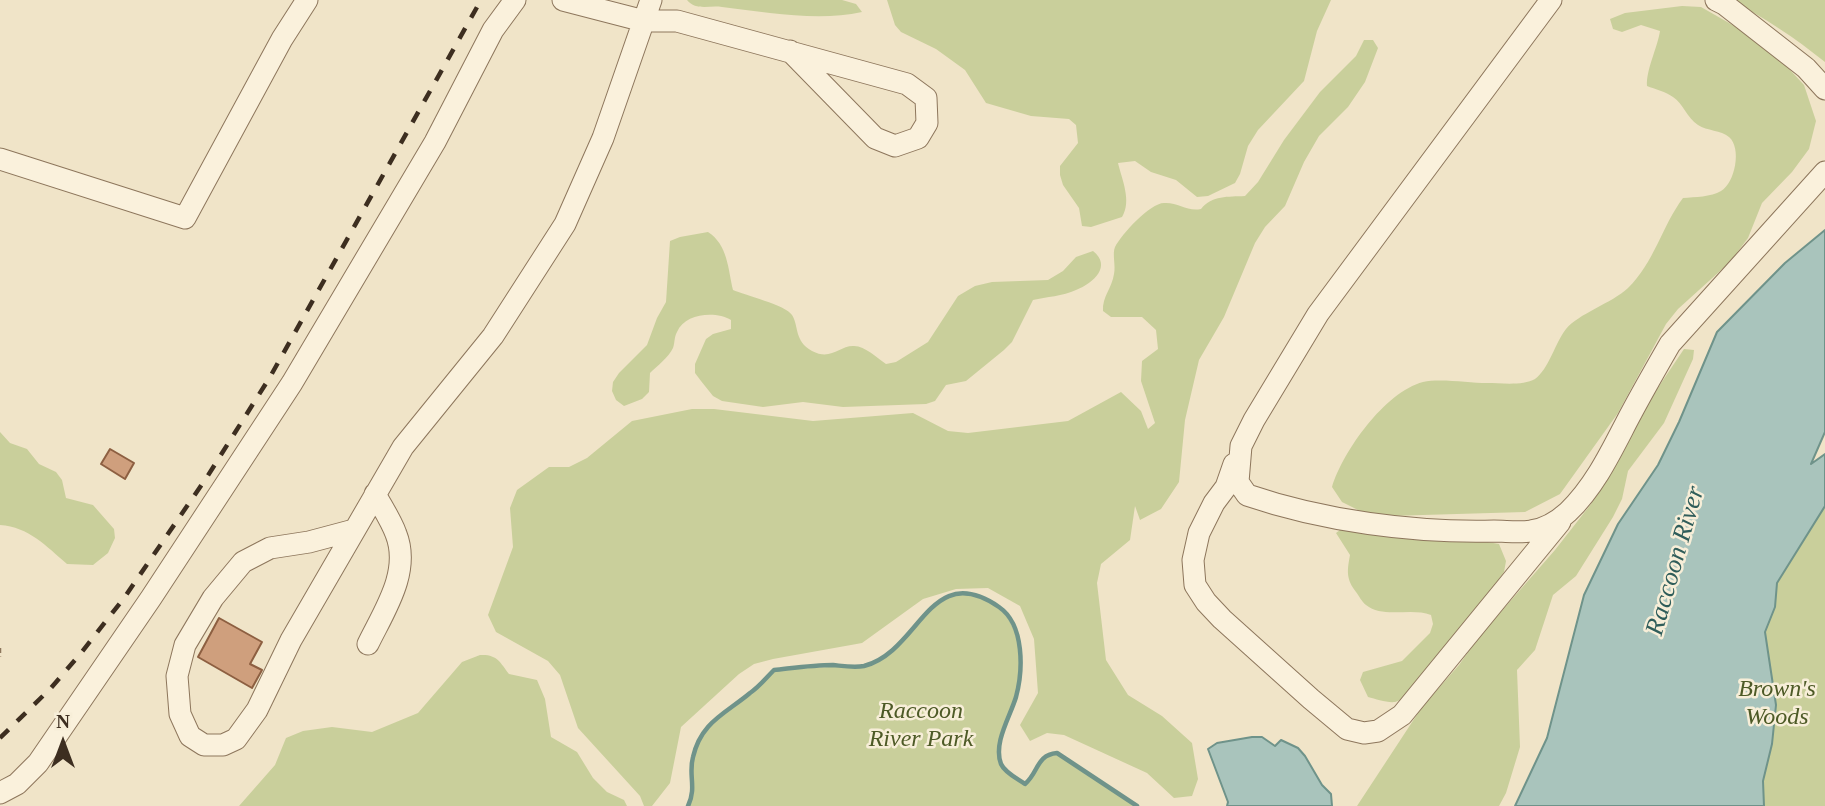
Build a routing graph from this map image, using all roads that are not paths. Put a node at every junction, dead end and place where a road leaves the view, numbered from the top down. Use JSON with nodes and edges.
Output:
{"nodes":[{"id":1,"x":307,"y":0,"type":"edge"},
{"id":2,"x":515,"y":0,"type":"edge"},
{"id":3,"x":562,"y":0,"type":"edge"},
{"id":4,"x":651,"y":0,"type":"edge"},
{"id":5,"x":1551,"y":0,"type":"edge"},
{"id":6,"x":1716,"y":0,"type":"edge"},
{"id":7,"x":644,"y":21,"type":"junction"},
{"id":8,"x":790,"y":51,"type":"junction"},
{"id":9,"x":1825,"y":89,"type":"edge"},
{"id":10,"x":0,"y":159,"type":"edge"},
{"id":11,"x":1825,"y":172,"type":"edge"},
{"id":12,"x":1241,"y":446,"type":"junction"},
{"id":13,"x":375,"y":494,"type":"junction"},
{"id":14,"x":1568,"y":512,"type":"junction"},
{"id":15,"x":354,"y":530,"type":"junction"},
{"id":16,"x":1521,"y":531,"type":"junction"},
{"id":17,"x":1526,"y":564,"type":"junction"},
{"id":18,"x":368,"y":644,"type":"dead end"},
{"id":19,"x":0,"y":793,"type":"edge"}],
"edges":[{"from":1,"to":10,"type":"lane"},
{"from":2,"to":19,"type":"lane"},
{"from":3,"to":7,"type":"lane"},
{"from":4,"to":7,"type":"lane"},
{"from":5,"to":12,"type":"lane"},
{"from":6,"to":9,"type":"lane"},
{"from":7,"to":8,"type":"lane"},
{"from":7,"to":13,"type":"lane"},
{"from":8,"to":8,"type":"lane"},
{"from":11,"to":14,"type":"lane"},
{"from":12,"to":16,"type":"lane"},
{"from":12,"to":17,"type":"lane"},
{"from":13,"to":15,"type":"lane"},
{"from":13,"to":18,"type":"lane"},
{"from":14,"to":16,"type":"lane"},
{"from":14,"to":17,"type":"lane"},
{"from":15,"to":15,"type":"lane"},
{"from":16,"to":17,"type":"lane"}]}
